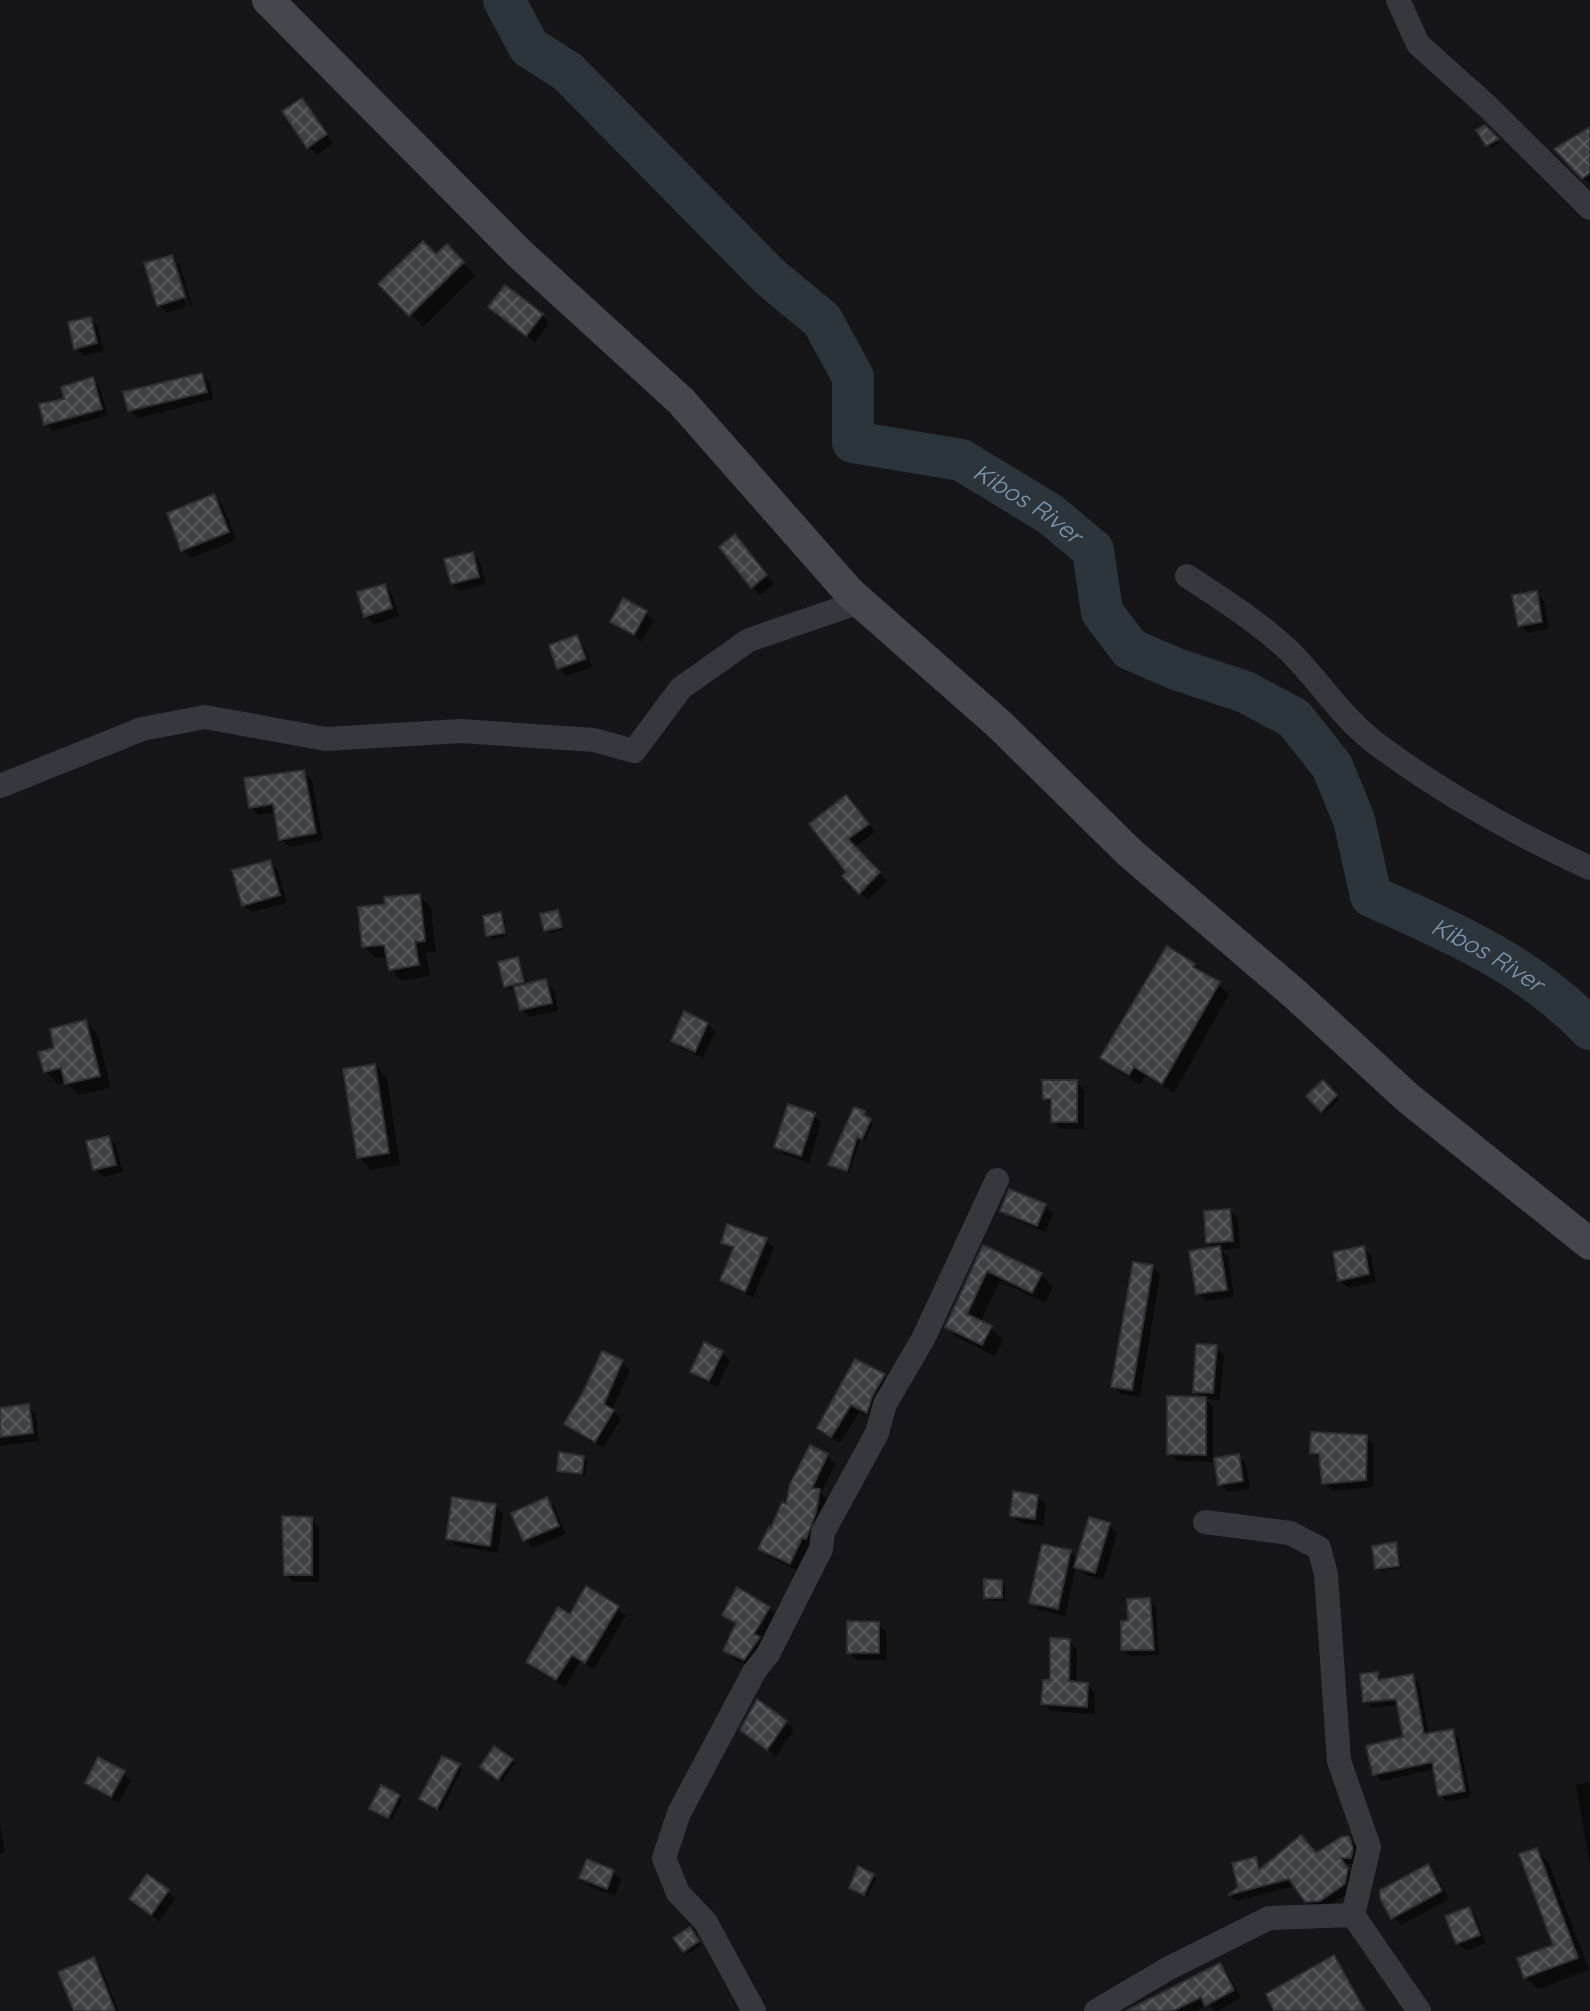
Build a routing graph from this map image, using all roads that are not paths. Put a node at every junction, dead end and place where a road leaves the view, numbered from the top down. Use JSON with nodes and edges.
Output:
{"nodes":[{"id":1,"x":268,"y":0,"type":"edge"},
{"id":2,"x":1398,"y":0,"type":"edge"},
{"id":3,"x":1590,"y":208,"type":"edge"},
{"id":4,"x":1187,"y":576,"type":"dead end"},
{"id":5,"x":860,"y":602,"type":"junction"},
{"id":6,"x":0,"y":786,"type":"edge"},
{"id":7,"x":1590,"y":868,"type":"edge"},
{"id":8,"x":997,"y":1180,"type":"dead end"},
{"id":9,"x":1590,"y":1244,"type":"edge"},
{"id":10,"x":1205,"y":1522,"type":"dead end"},
{"id":11,"x":1353,"y":1915,"type":"junction"},
{"id":12,"x":754,"y":2011,"type":"edge"},
{"id":13,"x":1096,"y":2011,"type":"edge"},
{"id":14,"x":1419,"y":2011,"type":"edge"}],
"edges":[{"from":1,"to":5,"type":"main road"},
{"from":2,"to":3,"type":"street"},
{"from":4,"to":7,"type":"street"},
{"from":5,"to":6,"type":"street"},
{"from":5,"to":9,"type":"main road"},
{"from":8,"to":12,"type":"street"},
{"from":10,"to":11,"type":"street"},
{"from":11,"to":13,"type":"street"},
{"from":11,"to":14,"type":"street"}]}
